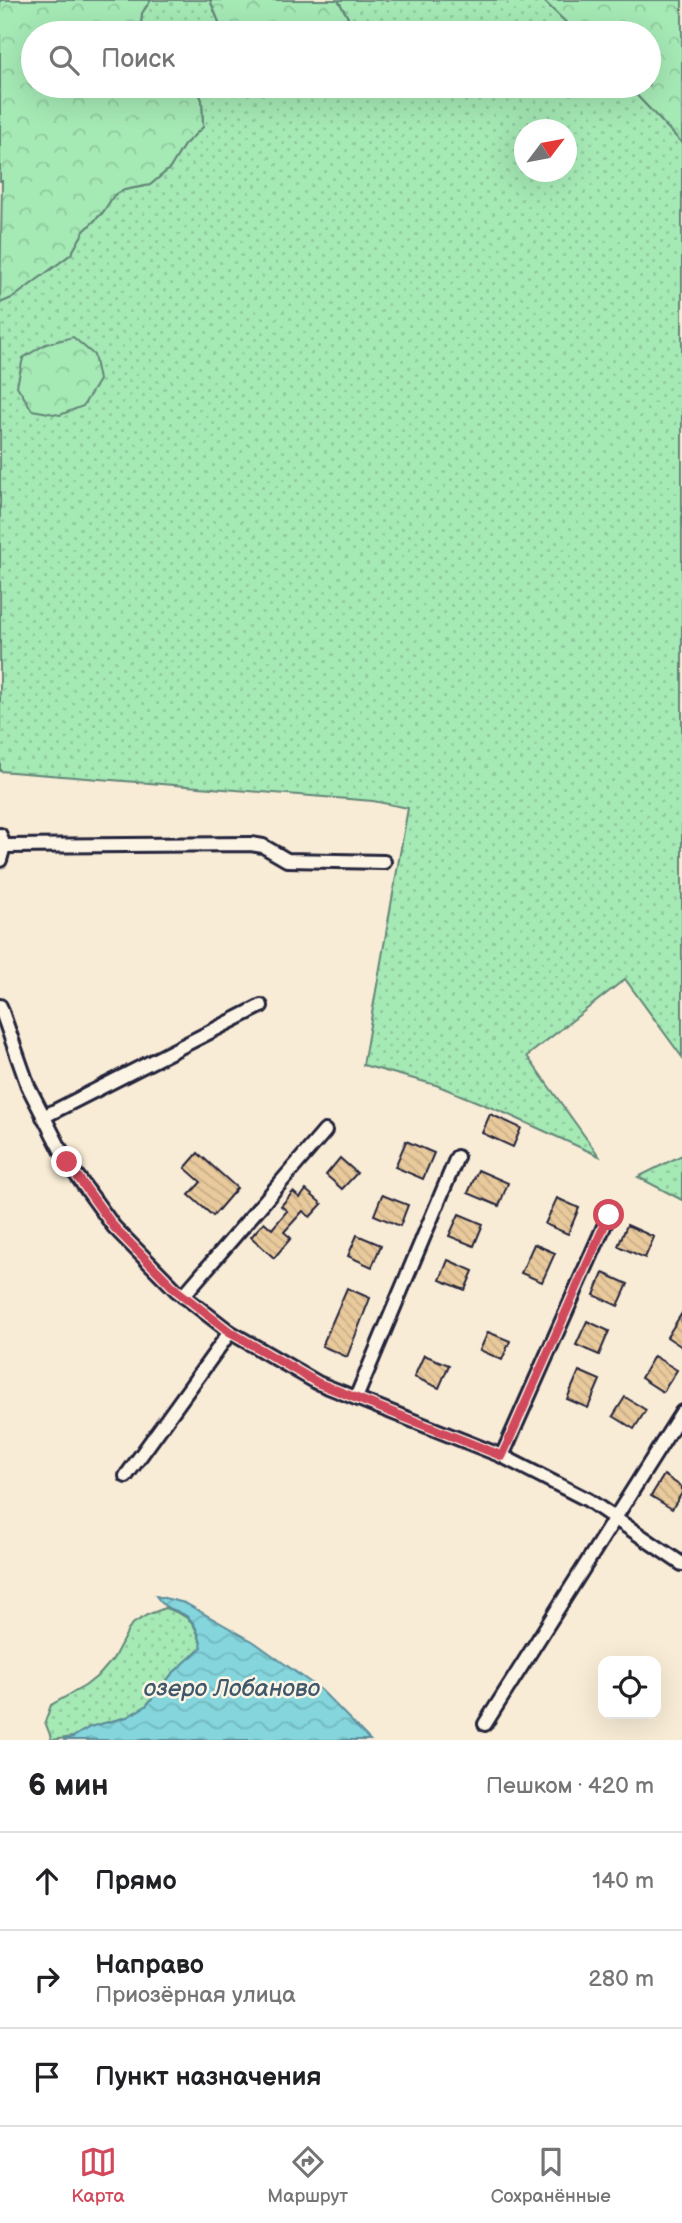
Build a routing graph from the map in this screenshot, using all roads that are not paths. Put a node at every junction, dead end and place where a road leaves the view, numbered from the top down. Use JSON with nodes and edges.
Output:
{"nodes":[{"id":1,"x":2,"y":840,"type":"edge"},
{"id":2,"x":0,"y":860,"type":"edge"},
{"id":3,"x":384,"y":862,"type":"dead end"},
{"id":4,"x":0,"y":1006,"type":"edge"},
{"id":5,"x":261,"y":1006,"type":"dead end"},
{"id":6,"x":43,"y":1117,"type":"junction"},
{"id":7,"x":325,"y":1131,"type":"dead end"},
{"id":8,"x":457,"y":1157,"type":"dead end"},
{"id":9,"x":609,"y":1215,"type":"dead end"},
{"id":10,"x":183,"y":1296,"type":"junction"},
{"id":11,"x":230,"y":1332,"type":"junction"},
{"id":12,"x":356,"y":1398,"type":"junction"},
{"id":13,"x":682,"y":1412,"type":"edge"},
{"id":14,"x":502,"y":1456,"type":"junction"},
{"id":15,"x":125,"y":1476,"type":"dead end"},
{"id":16,"x":615,"y":1518,"type":"junction"},
{"id":17,"x":682,"y":1564,"type":"edge"},
{"id":18,"x":485,"y":1724,"type":"dead end"}],
"edges":[{"from":1,"to":2,"type":"street"},
{"from":1,"to":3,"type":"street"},
{"from":4,"to":6,"type":"street"},
{"from":5,"to":6,"type":"street"},
{"from":6,"to":10,"type":"street"},
{"from":7,"to":10,"type":"street"},
{"from":8,"to":12,"type":"street"},
{"from":9,"to":14,"type":"street"},
{"from":10,"to":11,"type":"street"},
{"from":11,"to":12,"type":"street"},
{"from":11,"to":15,"type":"street"},
{"from":12,"to":14,"type":"street"},
{"from":13,"to":16,"type":"street"},
{"from":14,"to":16,"type":"street"},
{"from":16,"to":17,"type":"street"},
{"from":16,"to":18,"type":"street"}]}
